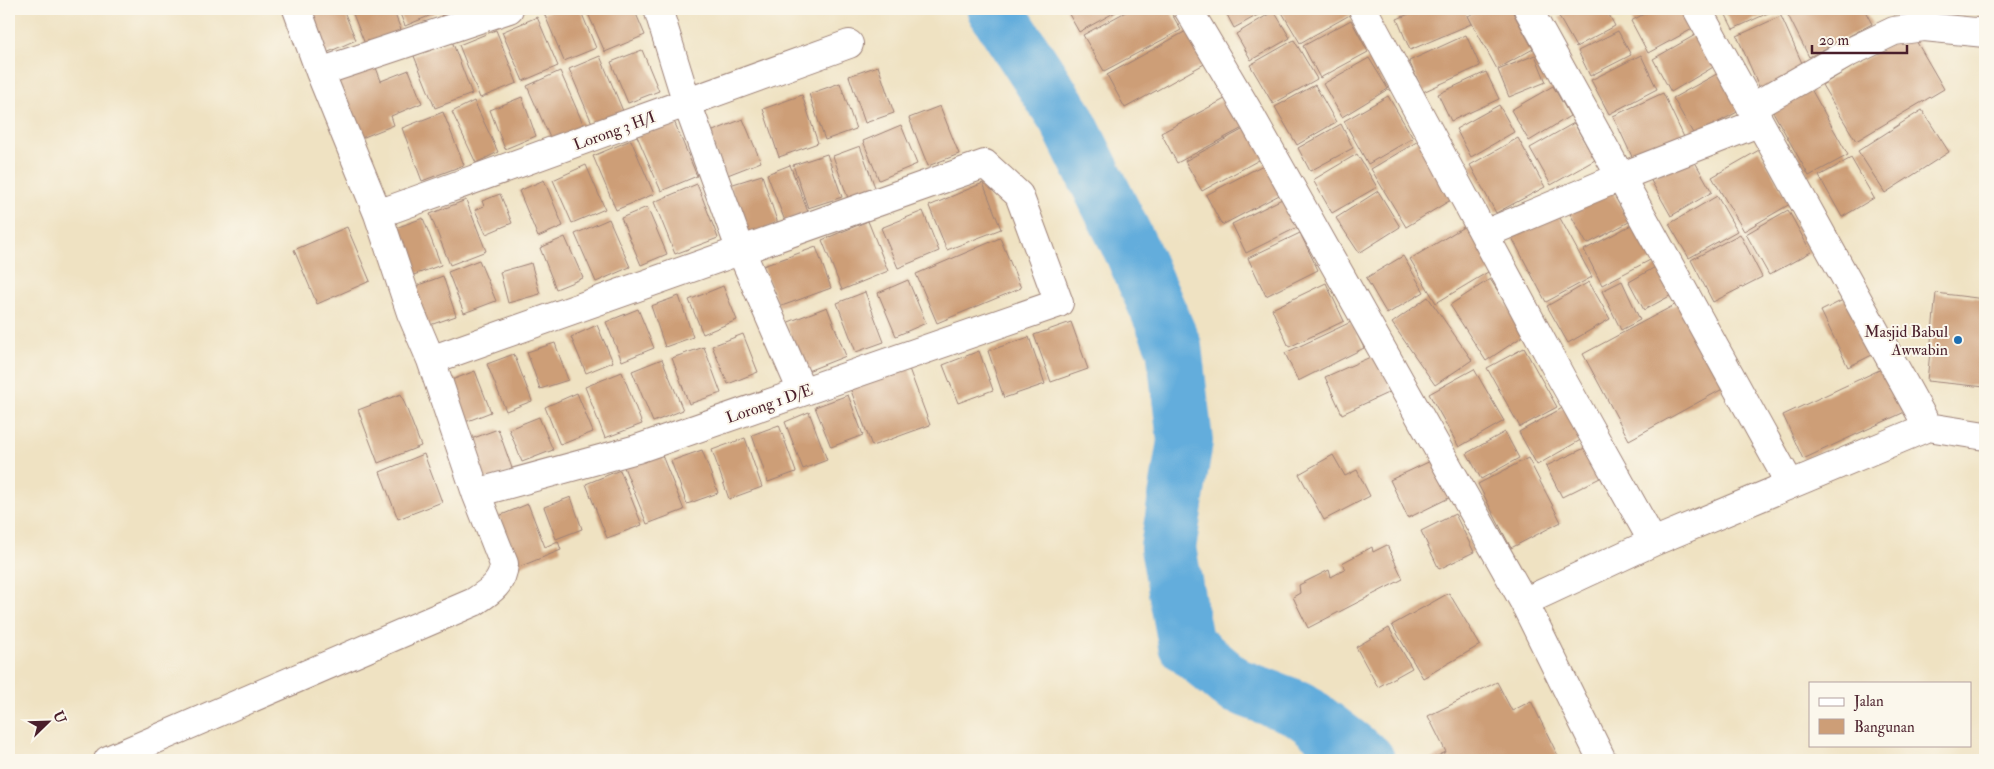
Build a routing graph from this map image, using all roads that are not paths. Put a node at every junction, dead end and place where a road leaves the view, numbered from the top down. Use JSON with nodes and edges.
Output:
{"nodes":[{"id":1,"x":297,"y":9,"type":"edge"},
{"id":2,"x":509,"y":9,"type":"edge"},
{"id":3,"x":658,"y":9,"type":"edge"},
{"id":4,"x":1188,"y":9,"type":"edge"},
{"id":5,"x":1363,"y":9,"type":"edge"},
{"id":6,"x":1528,"y":9,"type":"edge"},
{"id":7,"x":1697,"y":9,"type":"edge"},
{"id":8,"x":1985,"y":33,"type":"edge"},
{"id":9,"x":849,"y":44,"type":"dead end"},
{"id":10,"x":320,"y":72,"type":"junction"},
{"id":11,"x":687,"y":103,"type":"junction"},
{"id":12,"x":1755,"y":116,"type":"junction"},
{"id":13,"x":1620,"y":177,"type":"junction"},
{"id":14,"x":378,"y":214,"type":"junction"},
{"id":15,"x":1485,"y":234,"type":"junction"},
{"id":16,"x":741,"y":251,"type":"junction"},
{"id":17,"x":431,"y":360,"type":"junction"},
{"id":18,"x":802,"y":391,"type":"junction"},
{"id":19,"x":1928,"y":427,"type":"junction"},
{"id":20,"x":1985,"y":436,"type":"edge"},
{"id":21,"x":1790,"y":484,"type":"junction"},
{"id":22,"x":476,"y":493,"type":"junction"},
{"id":23,"x":1653,"y":542,"type":"junction"},
{"id":24,"x":1524,"y":602,"type":"junction"},
{"id":25,"x":108,"y":760,"type":"edge"},
{"id":26,"x":1602,"y":760,"type":"edge"}],
"edges":[{"from":1,"to":10,"type":"street"},
{"from":2,"to":10,"type":"street"},
{"from":3,"to":11,"type":"street"},
{"from":4,"to":24,"type":"street"},
{"from":5,"to":15,"type":"street"},
{"from":6,"to":13,"type":"street"},
{"from":7,"to":12,"type":"street"},
{"from":8,"to":12,"type":"street"},
{"from":9,"to":11,"type":"street","name":"Lorong 3 H/I"},
{"from":10,"to":14,"type":"street"},
{"from":11,"to":14,"type":"street","name":"Lorong 3 H/I"},
{"from":11,"to":16,"type":"street"},
{"from":12,"to":13,"type":"street"},
{"from":12,"to":19,"type":"street"},
{"from":13,"to":15,"type":"street"},
{"from":13,"to":21,"type":"street"},
{"from":14,"to":17,"type":"street"},
{"from":15,"to":23,"type":"street"},
{"from":16,"to":17,"type":"street"},
{"from":16,"to":18,"type":"street"},
{"from":16,"to":18,"type":"street","name":"Lorong 1 D/E"},
{"from":17,"to":22,"type":"street"},
{"from":18,"to":22,"type":"street","name":"Lorong 1 D/E"},
{"from":19,"to":20,"type":"street"},
{"from":19,"to":21,"type":"street"},
{"from":21,"to":23,"type":"street"},
{"from":22,"to":25,"type":"street"},
{"from":23,"to":24,"type":"street"},
{"from":24,"to":26,"type":"street"}]}
